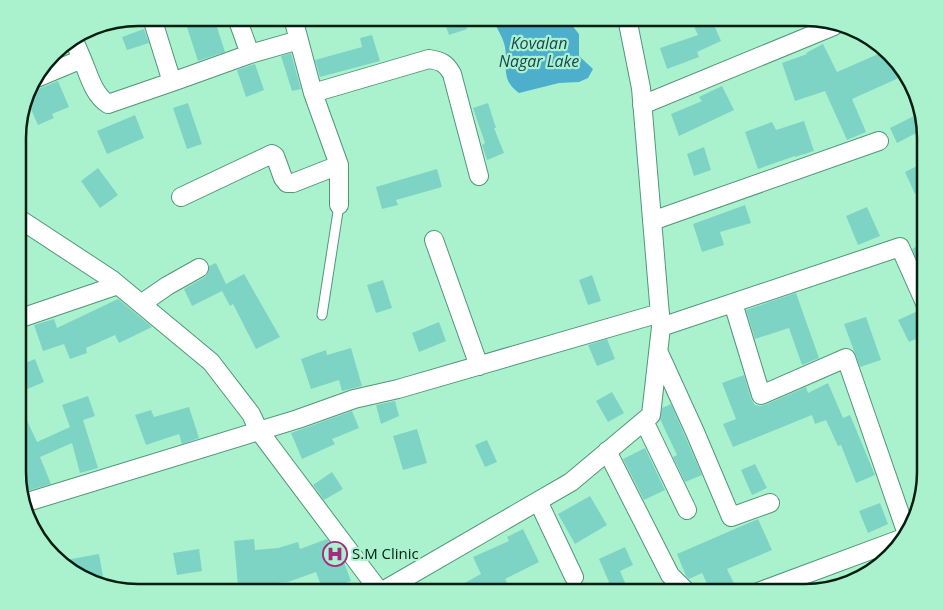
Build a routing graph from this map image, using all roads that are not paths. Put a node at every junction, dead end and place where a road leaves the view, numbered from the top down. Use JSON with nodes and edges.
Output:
{"nodes":[{"id":1,"x":154,"y":26,"type":"edge"},
{"id":2,"x":240,"y":26,"type":"edge"},
{"id":3,"x":295,"y":26,"type":"edge"},
{"id":4,"x":629,"y":26,"type":"edge"},
{"id":5,"x":828,"y":28,"type":"edge"},
{"id":6,"x":299,"y":40,"type":"junction"},
{"id":7,"x":76,"y":45,"type":"edge"},
{"id":8,"x":250,"y":54,"type":"junction"},
{"id":9,"x":82,"y":59,"type":"junction"},
{"id":10,"x":47,"y":73,"type":"edge"},
{"id":11,"x":172,"y":82,"type":"junction"},
{"id":12,"x":313,"y":93,"type":"junction"},
{"id":13,"x":642,"y":105,"type":"junction"},
{"id":14,"x":879,"y":141,"type":"dead end"},
{"id":15,"x":338,"y":165,"type":"junction"},
{"id":16,"x":479,"y":176,"type":"dead end"},
{"id":17,"x":181,"y":197,"type":"dead end"},
{"id":18,"x":339,"y":204,"type":"joint"},
{"id":19,"x":652,"y":221,"type":"junction"},
{"id":20,"x":26,"y":223,"type":"edge"},
{"id":21,"x":434,"y":240,"type":"dead end"},
{"id":22,"x":199,"y":268,"type":"dead end"},
{"id":23,"x":118,"y":285,"type":"junction"},
{"id":24,"x":917,"y":285,"type":"edge"},
{"id":25,"x":733,"y":303,"type":"junction"},
{"id":26,"x":141,"y":304,"type":"junction"},
{"id":27,"x":322,"y":315,"type":"dead end"},
{"id":28,"x":26,"y":316,"type":"edge"},
{"id":29,"x":661,"y":320,"type":"junction"},
{"id":30,"x":658,"y":352,"type":"junction"},
{"id":31,"x":479,"y":366,"type":"junction"},
{"id":32,"x":644,"y":421,"type":"junction"},
{"id":33,"x":259,"y":431,"type":"junction"},
{"id":34,"x":607,"y":451,"type":"junction"},
{"id":35,"x":30,"y":501,"type":"edge"},
{"id":36,"x":538,"y":501,"type":"junction"},
{"id":37,"x":770,"y":503,"type":"dead end"},
{"id":38,"x":687,"y":510,"type":"dead end"},
{"id":39,"x":903,"y":526,"type":"edge"},
{"id":40,"x":893,"y":541,"type":"edge"},
{"id":41,"x":574,"y":577,"type":"dead end"},
{"id":42,"x":374,"y":584,"type":"edge"},
{"id":43,"x":394,"y":584,"type":"edge"},
{"id":44,"x":678,"y":584,"type":"edge"},
{"id":45,"x":793,"y":584,"type":"edge"}],
"edges":[{"from":1,"to":11,"type":"street"},
{"from":2,"to":8,"type":"street"},
{"from":3,"to":6,"type":"street"},
{"from":4,"to":13,"type":"street"},
{"from":5,"to":13,"type":"street"},
{"from":6,"to":8,"type":"street"},
{"from":6,"to":12,"type":"street"},
{"from":7,"to":9,"type":"street"},
{"from":8,"to":11,"type":"street"},
{"from":9,"to":10,"type":"street"},
{"from":9,"to":11,"type":"street"},
{"from":12,"to":15,"type":"street"},
{"from":12,"to":16,"type":"street"},
{"from":13,"to":19,"type":"street"},
{"from":14,"to":19,"type":"street"},
{"from":15,"to":17,"type":"street"},
{"from":15,"to":18,"type":"street"},
{"from":18,"to":27,"type":"lane"},
{"from":19,"to":29,"type":"street"},
{"from":20,"to":23,"type":"street"},
{"from":21,"to":31,"type":"street"},
{"from":22,"to":26,"type":"street"},
{"from":23,"to":26,"type":"street"},
{"from":23,"to":28,"type":"street"},
{"from":24,"to":25,"type":"street"},
{"from":25,"to":29,"type":"street"},
{"from":25,"to":39,"type":"street"},
{"from":26,"to":33,"type":"street"},
{"from":29,"to":30,"type":"street"},
{"from":29,"to":31,"type":"street"},
{"from":30,"to":32,"type":"street"},
{"from":30,"to":37,"type":"street"},
{"from":31,"to":33,"type":"street"},
{"from":32,"to":34,"type":"street"},
{"from":32,"to":38,"type":"street"},
{"from":33,"to":35,"type":"street"},
{"from":33,"to":42,"type":"street"},
{"from":34,"to":36,"type":"street"},
{"from":34,"to":44,"type":"street"},
{"from":36,"to":41,"type":"street"},
{"from":36,"to":43,"type":"street"},
{"from":40,"to":45,"type":"street"}]}
